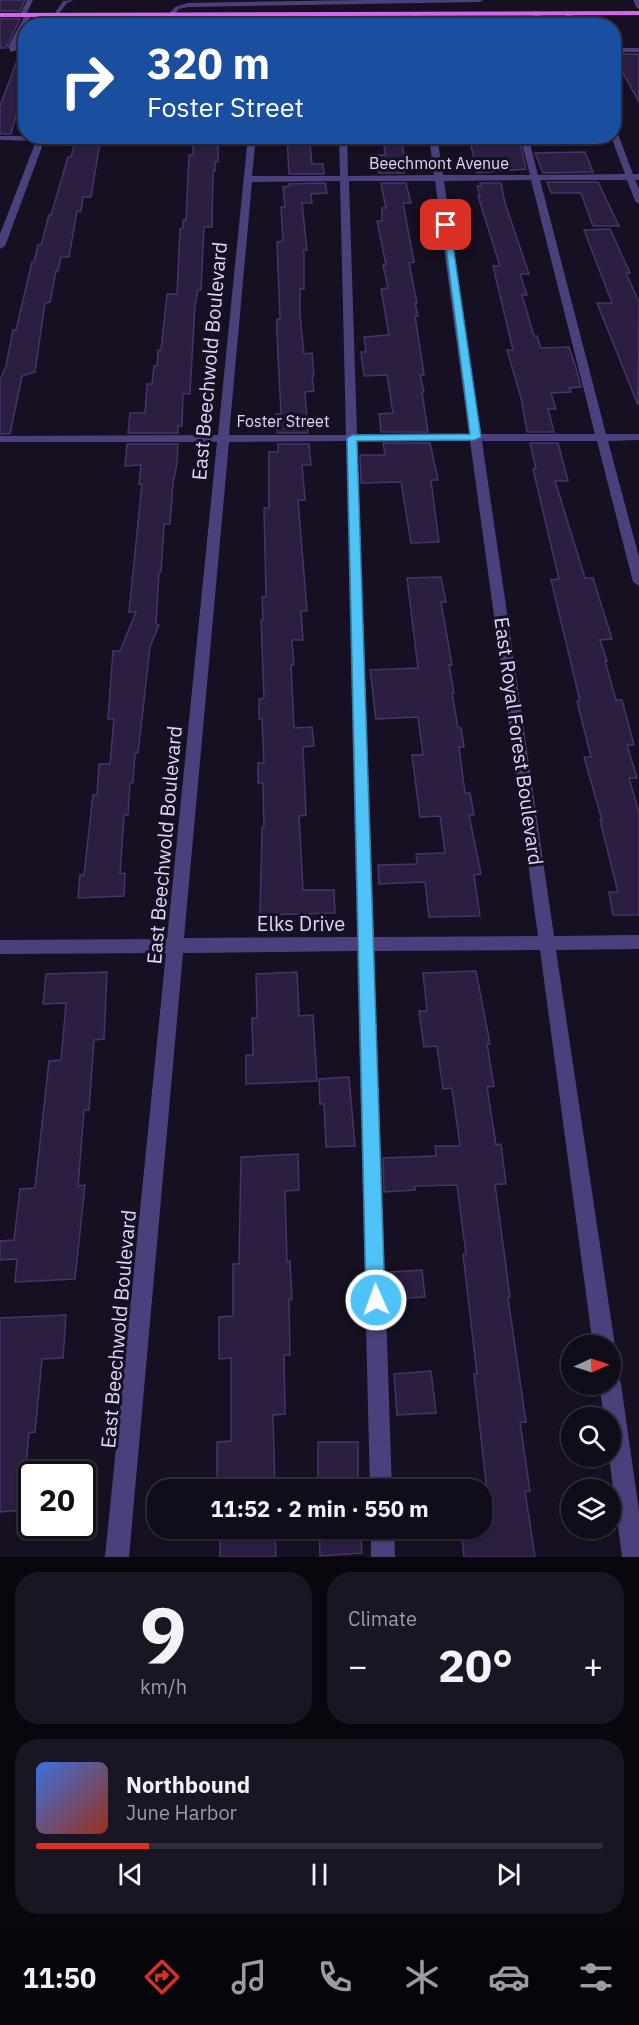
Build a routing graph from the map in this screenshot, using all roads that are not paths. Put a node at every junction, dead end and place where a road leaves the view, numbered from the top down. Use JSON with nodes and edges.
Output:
{"nodes":[{"id":1,"x":30,"y":0,"type":"edge"},
{"id":2,"x":71,"y":0,"type":"edge"},
{"id":3,"x":382,"y":0,"type":"edge"},
{"id":4,"x":480,"y":0,"type":"edge"},
{"id":5,"x":636,"y":0,"type":"edge"},
{"id":6,"x":639,"y":7,"type":"edge"},
{"id":7,"x":536,"y":13,"type":"junction"},
{"id":8,"x":568,"y":13,"type":"junction"},
{"id":9,"x":639,"y":13,"type":"edge"},
{"id":10,"x":172,"y":14,"type":"junction"},
{"id":11,"x":263,"y":14,"type":"junction"},
{"id":12,"x":383,"y":14,"type":"junction"},
{"id":13,"x":416,"y":14,"type":"junction"},
{"id":14,"x":0,"y":15,"type":"edge"},
{"id":15,"x":55,"y":15,"type":"junction"},
{"id":16,"x":89,"y":15,"type":"junction"},
{"id":17,"x":198,"y":15,"type":"junction"},
{"id":18,"x":18,"y":18,"type":"edge"},
{"id":19,"x":27,"y":18,"type":"edge"},
{"id":20,"x":38,"y":18,"type":"edge"},
{"id":21,"x":88,"y":18,"type":"edge"},
{"id":22,"x":197,"y":18,"type":"edge"},
{"id":23,"x":263,"y":18,"type":"edge"},
{"id":24,"x":416,"y":18,"type":"edge"},
{"id":25,"x":538,"y":18,"type":"edge"},
{"id":26,"x":570,"y":18,"type":"edge"},
{"id":27,"x":18,"y":36,"type":"edge"},
{"id":28,"x":18,"y":46,"type":"edge"},
{"id":29,"x":10,"y":50,"type":"junction"},
{"id":30,"x":18,"y":50,"type":"edge"},
{"id":31,"x":621,"y":50,"type":"edge"},
{"id":32,"x":639,"y":50,"type":"edge"},
{"id":33,"x":0,"y":138,"type":"edge"},
{"id":34,"x":18,"y":138,"type":"edge"},
{"id":35,"x":40,"y":144,"type":"edge"},
{"id":36,"x":251,"y":144,"type":"edge"},
{"id":37,"x":343,"y":144,"type":"edge"},
{"id":38,"x":434,"y":144,"type":"edge"},
{"id":39,"x":526,"y":144,"type":"edge"},
{"id":40,"x":619,"y":144,"type":"edge"},
{"id":41,"x":535,"y":177,"type":"junction"},
{"id":42,"x":634,"y":177,"type":"edge"},
{"id":43,"x":345,"y":178,"type":"junction"},
{"id":44,"x":439,"y":178,"type":"junction"},
{"id":45,"x":248,"y":179,"type":"junction"},
{"id":46,"x":639,"y":201,"type":"edge"},
{"id":47,"x":0,"y":246,"type":"edge"},
{"id":48,"x":475,"y":437,"type":"junction"},
{"id":49,"x":602,"y":437,"type":"junction"},
{"id":50,"x":639,"y":437,"type":"edge"},
{"id":51,"x":223,"y":438,"type":"junction"},
{"id":52,"x":352,"y":438,"type":"junction"},
{"id":53,"x":0,"y":439,"type":"edge"},
{"id":54,"x":639,"y":582,"type":"edge"},
{"id":55,"x":639,"y":942,"type":"edge"},
{"id":56,"x":547,"y":943,"type":"junction"},
{"id":57,"x":366,"y":944,"type":"junction"},
{"id":58,"x":175,"y":945,"type":"junction"},
{"id":59,"x":0,"y":947,"type":"edge"},
{"id":60,"x":602,"y":1335,"type":"edge"},
{"id":61,"x":612,"y":1395,"type":"edge"},
{"id":62,"x":381,"y":1479,"type":"edge"},
{"id":63,"x":382,"y":1539,"type":"edge"},
{"id":64,"x":117,"y":1557,"type":"edge"},
{"id":65,"x":383,"y":1557,"type":"edge"},
{"id":66,"x":634,"y":1557,"type":"edge"}],
"edges":[{"from":1,"to":19,"type":"street"},
{"from":2,"to":15,"type":"street"},
{"from":3,"to":4,"type":"street"},
{"from":3,"to":10,"type":"street"},
{"from":3,"to":12,"type":"street"},
{"from":5,"to":6,"type":"street"},
{"from":7,"to":8,"type":"main road"},
{"from":7,"to":13,"type":"main road"},
{"from":7,"to":25,"type":"street"},
{"from":8,"to":9,"type":"main road"},
{"from":8,"to":26,"type":"street"},
{"from":10,"to":16,"type":"main road"},
{"from":10,"to":17,"type":"main road"},
{"from":11,"to":12,"type":"main road"},
{"from":11,"to":17,"type":"main road"},
{"from":11,"to":23,"type":"street"},
{"from":12,"to":13,"type":"main road"},
{"from":13,"to":24,"type":"street"},
{"from":14,"to":18,"type":"main road"},
{"from":15,"to":16,"type":"main road"},
{"from":15,"to":20,"type":"main road"},
{"from":16,"to":21,"type":"street"},
{"from":17,"to":22,"type":"street"},
{"from":27,"to":29,"type":"street"},
{"from":28,"to":29,"type":"street"},
{"from":29,"to":30,"type":"street"},
{"from":31,"to":32,"type":"street"},
{"from":33,"to":34,"type":"street"},
{"from":35,"to":47,"type":"street"},
{"from":36,"to":45,"type":"street","name":"East Beechwold Boulevard"},
{"from":37,"to":43,"type":"street"},
{"from":38,"to":44,"type":"street","name":"East Royal Forest Boulevard"},
{"from":39,"to":41,"type":"street"},
{"from":40,"to":42,"type":"street"},
{"from":41,"to":42,"type":"street","name":"Beechmont Avenue"},
{"from":41,"to":44,"type":"street","name":"Beechmont Avenue"},
{"from":41,"to":49,"type":"street"},
{"from":42,"to":46,"type":"street"},
{"from":43,"to":44,"type":"street","name":"Beechmont Avenue"},
{"from":43,"to":45,"type":"street","name":"Beechmont Avenue"},
{"from":43,"to":52,"type":"street"},
{"from":44,"to":48,"type":"street","name":"East Royal Forest Boulevard"},
{"from":45,"to":51,"type":"street","name":"East Beechwold Boulevard"},
{"from":48,"to":49,"type":"street","name":"Foster Street"},
{"from":48,"to":52,"type":"street","name":"Foster Street"},
{"from":48,"to":56,"type":"street","name":"East Royal Forest Boulevard"},
{"from":49,"to":50,"type":"street","name":"Foster Street"},
{"from":49,"to":54,"type":"street"},
{"from":51,"to":52,"type":"street","name":"Foster Street"},
{"from":51,"to":53,"type":"street","name":"Foster Street"},
{"from":51,"to":58,"type":"street","name":"East Beechwold Boulevard"},
{"from":52,"to":57,"type":"street"},
{"from":55,"to":56,"type":"street","name":"Elks Drive"},
{"from":56,"to":57,"type":"street","name":"Elks Drive"},
{"from":56,"to":60,"type":"street","name":"East Royal Forest Boulevard"},
{"from":57,"to":58,"type":"street","name":"Elks Drive"},
{"from":57,"to":62,"type":"street"},
{"from":58,"to":59,"type":"street","name":"Elks Drive"},
{"from":58,"to":64,"type":"street","name":"East Beechwold Boulevard"},
{"from":61,"to":66,"type":"street"},
{"from":63,"to":65,"type":"street"}]}
